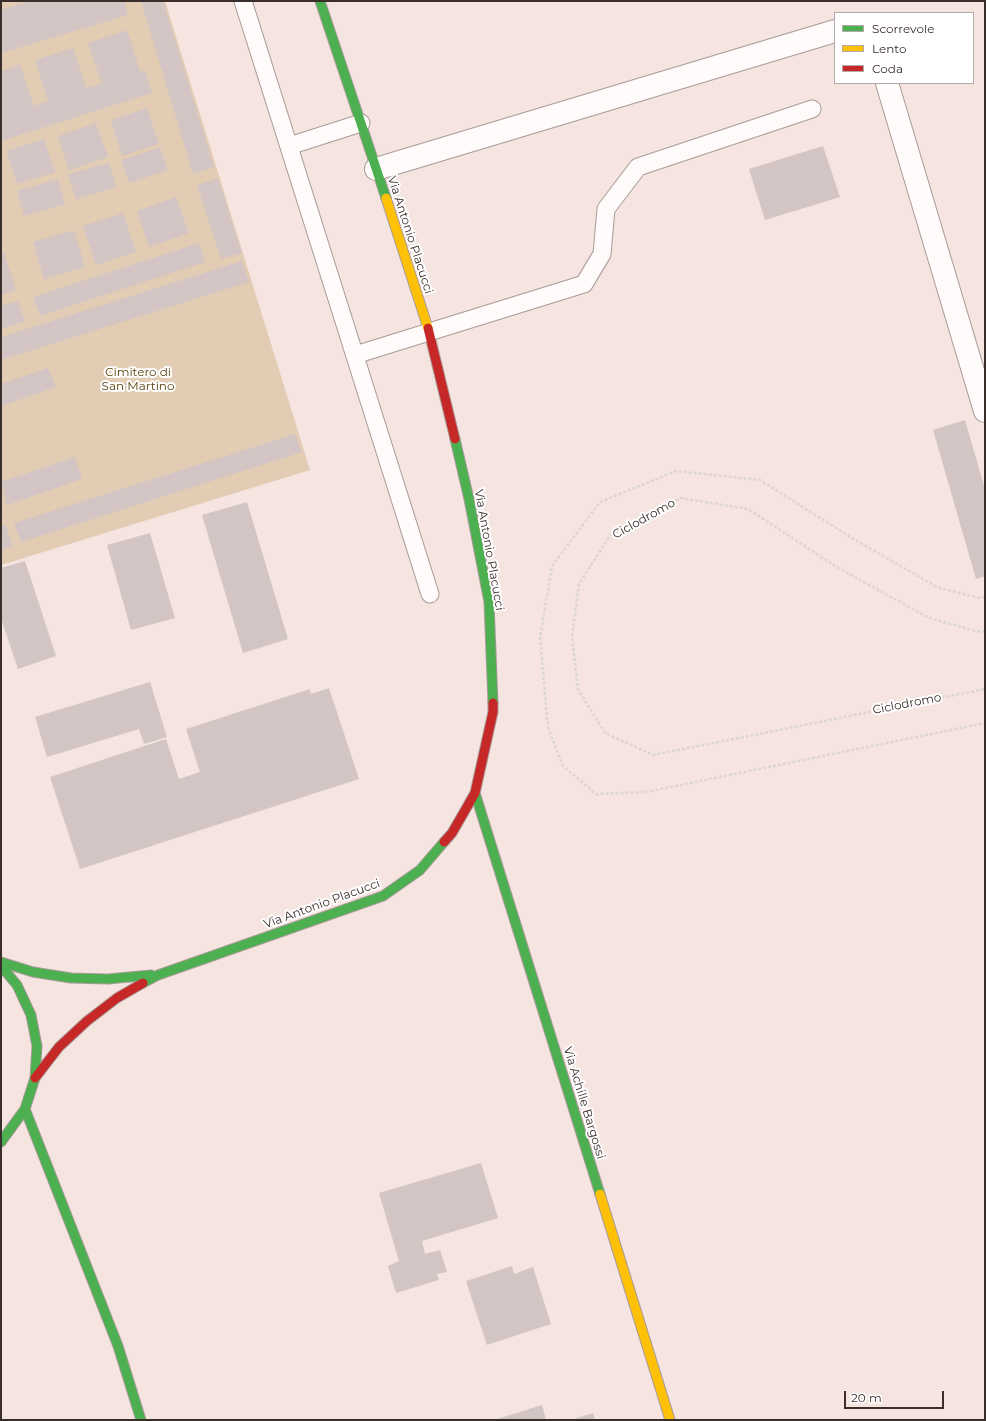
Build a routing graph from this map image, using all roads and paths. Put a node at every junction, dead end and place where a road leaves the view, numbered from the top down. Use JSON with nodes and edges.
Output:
{"nodes":[{"id":1,"x":243,"y":1,"type":"edge"},
{"id":2,"x":320,"y":1,"type":"edge"},
{"id":3,"x":834,"y":31,"type":"edge"},
{"id":4,"x":886,"y":84,"type":"edge"},
{"id":5,"x":812,"y":109,"type":"dead end"},
{"id":6,"x":361,"y":123,"type":"junction"},
{"id":7,"x":288,"y":146,"type":"junction"},
{"id":8,"x":376,"y":169,"type":"junction"},
{"id":9,"x":429,"y":332,"type":"junction"},
{"id":10,"x":354,"y":355,"type":"junction"},
{"id":11,"x":985,"y":411,"type":"edge"},
{"id":12,"x":430,"y":594,"type":"dead end"},
{"id":13,"x":985,"y":597,"type":"edge"},
{"id":14,"x":985,"y":631,"type":"edge"},
{"id":15,"x":985,"y":689,"type":"edge"},
{"id":16,"x":985,"y":723,"type":"edge"},
{"id":17,"x":475,"y":793,"type":"junction"},
{"id":18,"x":1,"y":962,"type":"edge"},
{"id":19,"x":1,"y":966,"type":"edge"},
{"id":20,"x":158,"y":975,"type":"junction"},
{"id":21,"x":35,"y":1078,"type":"junction"},
{"id":22,"x":24,"y":1109,"type":"junction"},
{"id":23,"x":1,"y":1142,"type":"edge"},
{"id":24,"x":141,"y":1420,"type":"edge"},
{"id":25,"x":670,"y":1420,"type":"edge"}],
"edges":[{"from":1,"to":7,"type":"lane"},
{"from":2,"to":6,"type":"main road","name":"Via Antonio Placucci"},
{"from":3,"to":8,"type":"street"},
{"from":4,"to":11,"type":"street"},
{"from":5,"to":9,"type":"lane"},
{"from":6,"to":7,"type":"lane"},
{"from":6,"to":8,"type":"main road","name":"Via Antonio Placucci"},
{"from":7,"to":10,"type":"lane"},
{"from":8,"to":9,"type":"main road","name":"Via Antonio Placucci"},
{"from":9,"to":10,"type":"lane"},
{"from":9,"to":17,"type":"main road","name":"Via Antonio Placucci"},
{"from":10,"to":12,"type":"lane"},
{"from":13,"to":16,"type":"path"},
{"from":14,"to":15,"type":"path","name":"Ciclodromo"},
{"from":17,"to":20,"type":"main road","name":"Via Antonio Placucci"},
{"from":17,"to":25,"type":"main road","name":"Via Achille Bargossi"},
{"from":18,"to":20,"type":"main road","name":"Via Antonio Placucci"},
{"from":19,"to":21,"type":"main road","name":"Via Antonio Placucci"},
{"from":20,"to":21,"type":"main road","name":"Via Antonio Placucci"},
{"from":21,"to":22,"type":"main road","name":"Via Antonio Placucci"},
{"from":22,"to":23,"type":"main road","name":"Via Antonio Placucci"},
{"from":22,"to":24,"type":"main road"}]}
